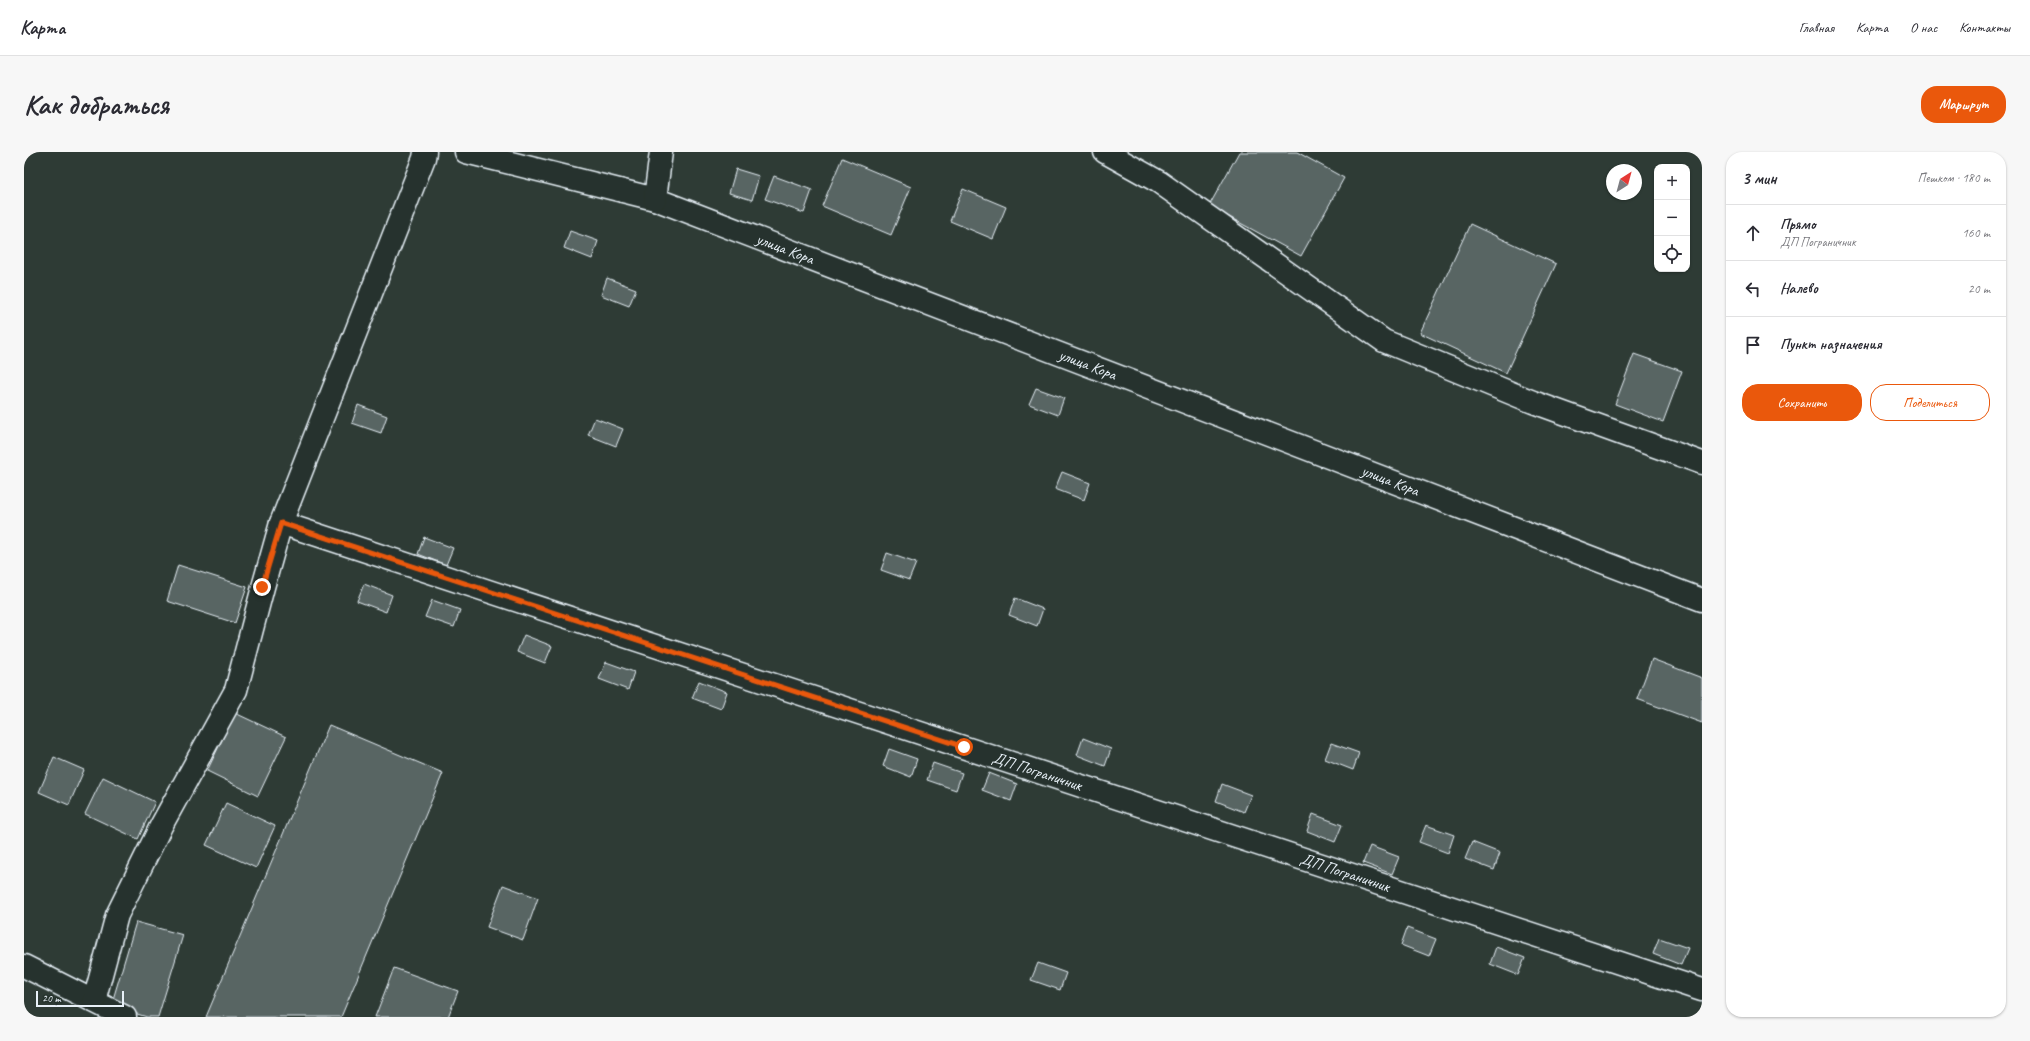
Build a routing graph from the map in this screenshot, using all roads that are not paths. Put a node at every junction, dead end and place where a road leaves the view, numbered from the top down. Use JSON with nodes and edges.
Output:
{"nodes":[{"id":1,"x":424,"y":152,"type":"edge"},
{"id":2,"x":466,"y":152,"type":"edge"},
{"id":3,"x":661,"y":152,"type":"edge"},
{"id":4,"x":1105,"y":152,"type":"edge"},
{"id":5,"x":654,"y":199,"type":"junction"},
{"id":6,"x":1702,"y":463,"type":"edge"},
{"id":7,"x":281,"y":523,"type":"junction"},
{"id":8,"x":1702,"y":600,"type":"edge"},
{"id":9,"x":24,"y":966,"type":"edge"},
{"id":10,"x":1702,"y":990,"type":"edge"},
{"id":11,"x":94,"y":1001,"type":"junction"},
{"id":12,"x":125,"y":1017,"type":"edge"}],
"edges":[{"from":1,"to":7,"type":"street"},
{"from":2,"to":5,"type":"street","name":"улица Кора"},
{"from":3,"to":5,"type":"street"},
{"from":4,"to":6,"type":"street"},
{"from":5,"to":8,"type":"street","name":"улица Кора"},
{"from":7,"to":10,"type":"street","name":"ДП Пограничник"},
{"from":7,"to":11,"type":"street"},
{"from":9,"to":11,"type":"street"},
{"from":11,"to":12,"type":"street"}]}
